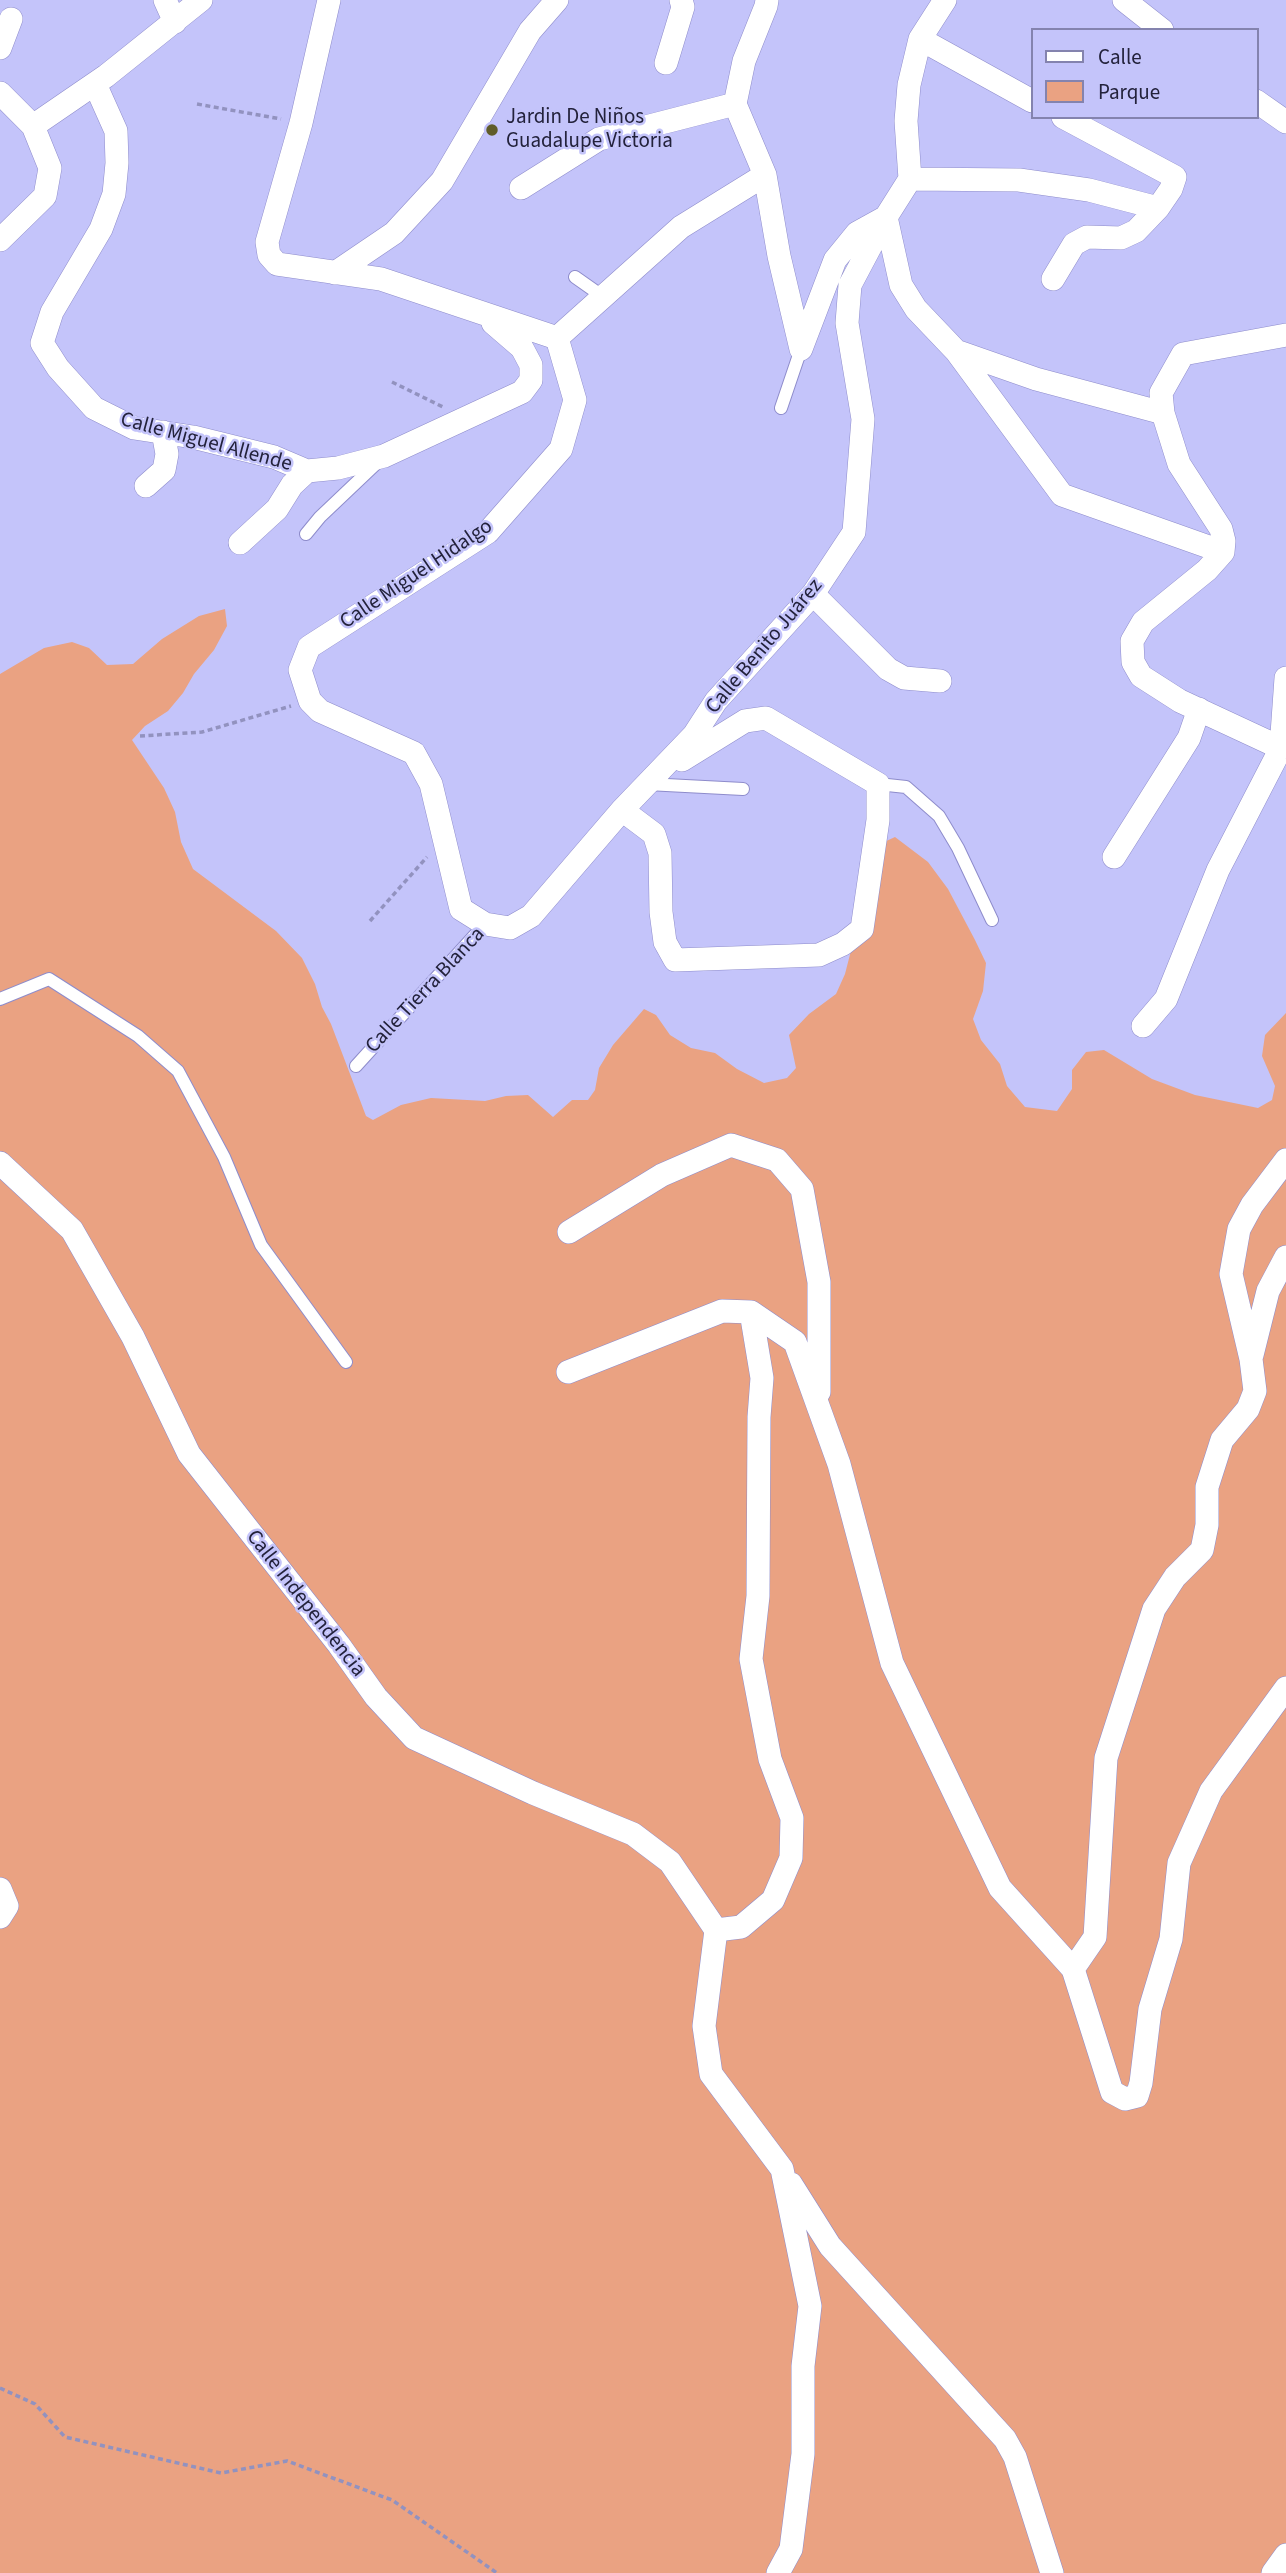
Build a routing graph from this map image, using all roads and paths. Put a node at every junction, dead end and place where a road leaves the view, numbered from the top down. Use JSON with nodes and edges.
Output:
{"nodes":[{"id":1,"x":165,"y":0,"type":"edge"},
{"id":2,"x":201,"y":0,"type":"edge"},
{"id":3,"x":329,"y":0,"type":"edge"},
{"id":4,"x":557,"y":0,"type":"edge"},
{"id":5,"x":681,"y":0,"type":"edge"},
{"id":6,"x":766,"y":0,"type":"edge"},
{"id":7,"x":945,"y":0,"type":"edge"},
{"id":8,"x":1124,"y":0,"type":"edge"},
{"id":9,"x":11,"y":19,"type":"dead end"},
{"id":10,"x":175,"y":22,"type":"junction"},
{"id":11,"x":1159,"y":28,"type":"edge"},
{"id":12,"x":920,"y":39,"type":"junction"},
{"id":13,"x":0,"y":48,"type":"edge"},
{"id":14,"x":666,"y":64,"type":"dead end"},
{"id":15,"x":95,"y":84,"type":"junction"},
{"id":16,"x":0,"y":93,"type":"edge"},
{"id":17,"x":1030,"y":100,"type":"edge"},
{"id":18,"x":1258,"y":102,"type":"edge"},
{"id":19,"x":197,"y":104,"type":"dead end"},
{"id":20,"x":735,"y":104,"type":"junction"},
{"id":21,"x":1067,"y":119,"type":"edge"},
{"id":22,"x":301,"y":122,"type":"junction"},
{"id":23,"x":1286,"y":122,"type":"edge"},
{"id":24,"x":33,"y":126,"type":"junction"},
{"id":25,"x":765,"y":175,"type":"junction"},
{"id":26,"x":910,"y":179,"type":"junction"},
{"id":27,"x":521,"y":188,"type":"dead end"},
{"id":28,"x":1158,"y":208,"type":"junction"},
{"id":29,"x":886,"y":217,"type":"junction"},
{"id":30,"x":0,"y":240,"type":"edge"},
{"id":31,"x":335,"y":273,"type":"junction"},
{"id":32,"x":575,"y":277,"type":"dead end"},
{"id":33,"x":1053,"y":279,"type":"dead end"},
{"id":34,"x":601,"y":296,"type":"junction"},
{"id":35,"x":480,"y":313,"type":"junction"},
{"id":36,"x":1286,"y":335,"type":"edge"},
{"id":37,"x":556,"y":338,"type":"junction"},
{"id":38,"x":801,"y":349,"type":"junction"},
{"id":39,"x":956,"y":351,"type":"junction"},
{"id":40,"x":392,"y":382,"type":"dead end"},
{"id":41,"x":781,"y":408,"type":"dead end"},
{"id":42,"x":1163,"y":413,"type":"junction"},
{"id":43,"x":468,"y":419,"type":"junction"},
{"id":44,"x":163,"y":432,"type":"junction"},
{"id":45,"x":384,"y":456,"type":"junction"},
{"id":46,"x":307,"y":471,"type":"junction"},
{"id":47,"x":146,"y":486,"type":"dead end"},
{"id":48,"x":306,"y":534,"type":"dead end"},
{"id":49,"x":240,"y":543,"type":"dead end"},
{"id":50,"x":1223,"y":552,"type":"junction"},
{"id":51,"x":813,"y":594,"type":"junction"},
{"id":52,"x":1286,"y":678,"type":"edge"},
{"id":53,"x":940,"y":681,"type":"dead end"},
{"id":54,"x":310,"y":701,"type":"junction"},
{"id":55,"x":1199,"y":709,"type":"junction"},
{"id":56,"x":140,"y":736,"type":"dead end"},
{"id":57,"x":1281,"y":748,"type":"junction"},
{"id":58,"x":650,"y":781,"type":"junction"},
{"id":59,"x":878,"y":784,"type":"junction"},
{"id":60,"x":743,"y":789,"type":"dead end"},
{"id":61,"x":622,"y":810,"type":"junction"},
{"id":62,"x":445,"y":838,"type":"junction"},
{"id":63,"x":1114,"y":857,"type":"dead end"},
{"id":64,"x":992,"y":920,"type":"dead end"},
{"id":65,"x":370,"y":921,"type":"dead end"},
{"id":66,"x":485,"y":924,"type":"junction"},
{"id":67,"x":0,"y":999,"type":"edge"},
{"id":68,"x":1143,"y":1026,"type":"dead end"},
{"id":69,"x":356,"y":1066,"type":"dead end"},
{"id":70,"x":1286,"y":1160,"type":"edge"},
{"id":71,"x":0,"y":1163,"type":"edge"},
{"id":72,"x":569,"y":1232,"type":"dead end"},
{"id":73,"x":1286,"y":1257,"type":"edge"},
{"id":74,"x":751,"y":1312,"type":"junction"},
{"id":75,"x":1251,"y":1359,"type":"junction"},
{"id":76,"x":346,"y":1362,"type":"dead end"},
{"id":77,"x":568,"y":1372,"type":"dead end"},
{"id":78,"x":819,"y":1409,"type":"junction"},
{"id":79,"x":1286,"y":1688,"type":"edge"},
{"id":80,"x":0,"y":1889,"type":"edge"},
{"id":81,"x":0,"y":1917,"type":"edge"},
{"id":82,"x":716,"y":1930,"type":"junction"},
{"id":83,"x":1073,"y":1969,"type":"junction"},
{"id":84,"x":782,"y":2169,"type":"junction"},
{"id":85,"x":0,"y":2388,"type":"edge"},
{"id":86,"x":1286,"y":2555,"type":"edge"},
{"id":87,"x":497,"y":2573,"type":"edge"},
{"id":88,"x":778,"y":2573,"type":"edge"},
{"id":89,"x":1052,"y":2573,"type":"edge"},
{"id":90,"x":1273,"y":2573,"type":"edge"}],
"edges":[{"from":1,"to":10,"type":"street"},
{"from":2,"to":10,"type":"street"},
{"from":3,"to":22,"type":"street"},
{"from":4,"to":31,"type":"street"},
{"from":5,"to":14,"type":"street"},
{"from":6,"to":20,"type":"street"},
{"from":7,"to":12,"type":"street"},
{"from":8,"to":11,"type":"street"},
{"from":9,"to":13,"type":"street"},
{"from":10,"to":15,"type":"street"},
{"from":12,"to":17,"type":"street"},
{"from":12,"to":26,"type":"street"},
{"from":15,"to":24,"type":"street"},
{"from":15,"to":44,"type":"street","name":"Calle Miguel Allende"},
{"from":16,"to":24,"type":"street"},
{"from":18,"to":23,"type":"street"},
{"from":19,"to":22,"type":"path"},
{"from":20,"to":25,"type":"street"},
{"from":20,"to":27,"type":"street"},
{"from":21,"to":28,"type":"street"},
{"from":22,"to":31,"type":"street"},
{"from":24,"to":30,"type":"street"},
{"from":25,"to":34,"type":"street"},
{"from":25,"to":38,"type":"street"},
{"from":26,"to":28,"type":"street"},
{"from":26,"to":29,"type":"street","name":"Calle Benito Juárez"},
{"from":28,"to":33,"type":"street"},
{"from":29,"to":38,"type":"street"},
{"from":29,"to":39,"type":"street"},
{"from":29,"to":51,"type":"street","name":"Calle Benito Juárez"},
{"from":31,"to":35,"type":"street"},
{"from":32,"to":34,"type":"lane"},
{"from":34,"to":37,"type":"street"},
{"from":35,"to":37,"type":"street"},
{"from":35,"to":43,"type":"street"},
{"from":36,"to":42,"type":"street"},
{"from":37,"to":54,"type":"street","name":"Calle Miguel Hidalgo"},
{"from":38,"to":41,"type":"lane"},
{"from":39,"to":42,"type":"street"},
{"from":39,"to":50,"type":"street"},
{"from":40,"to":43,"type":"path"},
{"from":42,"to":50,"type":"street"},
{"from":43,"to":45,"type":"street"},
{"from":44,"to":46,"type":"street","name":"Calle Miguel Allende"},
{"from":44,"to":47,"type":"street"},
{"from":45,"to":46,"type":"street"},
{"from":45,"to":48,"type":"lane"},
{"from":46,"to":49,"type":"street"},
{"from":50,"to":55,"type":"street"},
{"from":51,"to":53,"type":"street"},
{"from":51,"to":58,"type":"street","name":"Calle Benito Juárez"},
{"from":52,"to":57,"type":"street"},
{"from":54,"to":56,"type":"path"},
{"from":54,"to":62,"type":"street"},
{"from":55,"to":57,"type":"street"},
{"from":55,"to":63,"type":"street"},
{"from":57,"to":68,"type":"street"},
{"from":58,"to":59,"type":"street"},
{"from":58,"to":60,"type":"lane"},
{"from":58,"to":61,"type":"street","name":"Calle Tierra Blanca"},
{"from":59,"to":61,"type":"street"},
{"from":59,"to":64,"type":"lane"},
{"from":61,"to":66,"type":"street","name":"Calle Tierra Blanca"},
{"from":62,"to":65,"type":"path"},
{"from":62,"to":66,"type":"street"},
{"from":66,"to":69,"type":"lane","name":"Calle Tierra Blanca"},
{"from":67,"to":76,"type":"lane"},
{"from":70,"to":75,"type":"street"},
{"from":71,"to":82,"type":"street","name":"Calle Independencia"},
{"from":72,"to":78,"type":"street"},
{"from":73,"to":75,"type":"street"},
{"from":74,"to":77,"type":"street"},
{"from":74,"to":78,"type":"street"},
{"from":74,"to":82,"type":"street"},
{"from":75,"to":83,"type":"street"},
{"from":78,"to":83,"type":"street"},
{"from":79,"to":83,"type":"street"},
{"from":80,"to":81,"type":"street"},
{"from":82,"to":84,"type":"street"},
{"from":84,"to":88,"type":"street"},
{"from":84,"to":89,"type":"street"},
{"from":85,"to":87,"type":"path"},
{"from":86,"to":90,"type":"street"}]}
